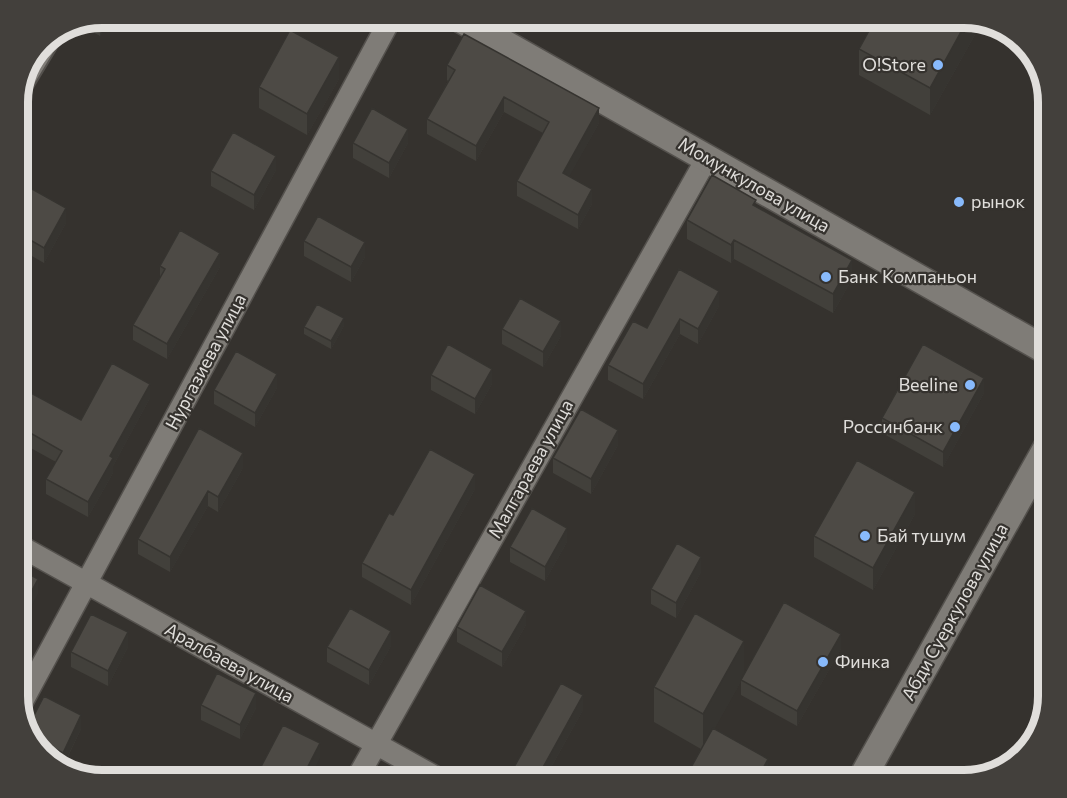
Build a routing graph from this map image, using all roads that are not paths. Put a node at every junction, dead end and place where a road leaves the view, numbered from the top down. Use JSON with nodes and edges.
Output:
{"nodes":[{"id":1,"x":386,"y":28,"type":"edge"},
{"id":2,"x":477,"y":28,"type":"edge"},
{"id":3,"x":45,"y":56,"type":"edge"},
{"id":4,"x":34,"y":75,"type":"edge"},
{"id":5,"x":707,"y":158,"type":"junction"},
{"id":6,"x":1038,"y":346,"type":"edge"},
{"id":7,"x":1038,"y":464,"type":"edge"},
{"id":8,"x":29,"y":551,"type":"edge"},
{"id":9,"x":86,"y":584,"type":"junction"},
{"id":10,"x":29,"y":689,"type":"edge"},
{"id":11,"x":376,"y":744,"type":"junction"},
{"id":12,"x":362,"y":770,"type":"edge"},
{"id":13,"x":423,"y":770,"type":"edge"},
{"id":14,"x":867,"y":770,"type":"edge"}],
"edges":[{"from":1,"to":9,"type":"street","name":"Нургазиева улица"},
{"from":2,"to":5,"type":"street","name":"Момункулова улица"},
{"from":3,"to":4,"type":"lane"},
{"from":5,"to":6,"type":"street","name":"Момункулова улица"},
{"from":5,"to":11,"type":"street","name":"Малгараева улица"},
{"from":7,"to":14,"type":"street","name":"Абди Суеркулова улица"},
{"from":8,"to":9,"type":"street","name":"Аралбаева улица"},
{"from":9,"to":10,"type":"street","name":"Нургазиева улица"},
{"from":9,"to":11,"type":"street","name":"Аралбаева улица"},
{"from":11,"to":12,"type":"street","name":"Малгараева улица"},
{"from":11,"to":13,"type":"street","name":"Аралбаева улица"}]}
